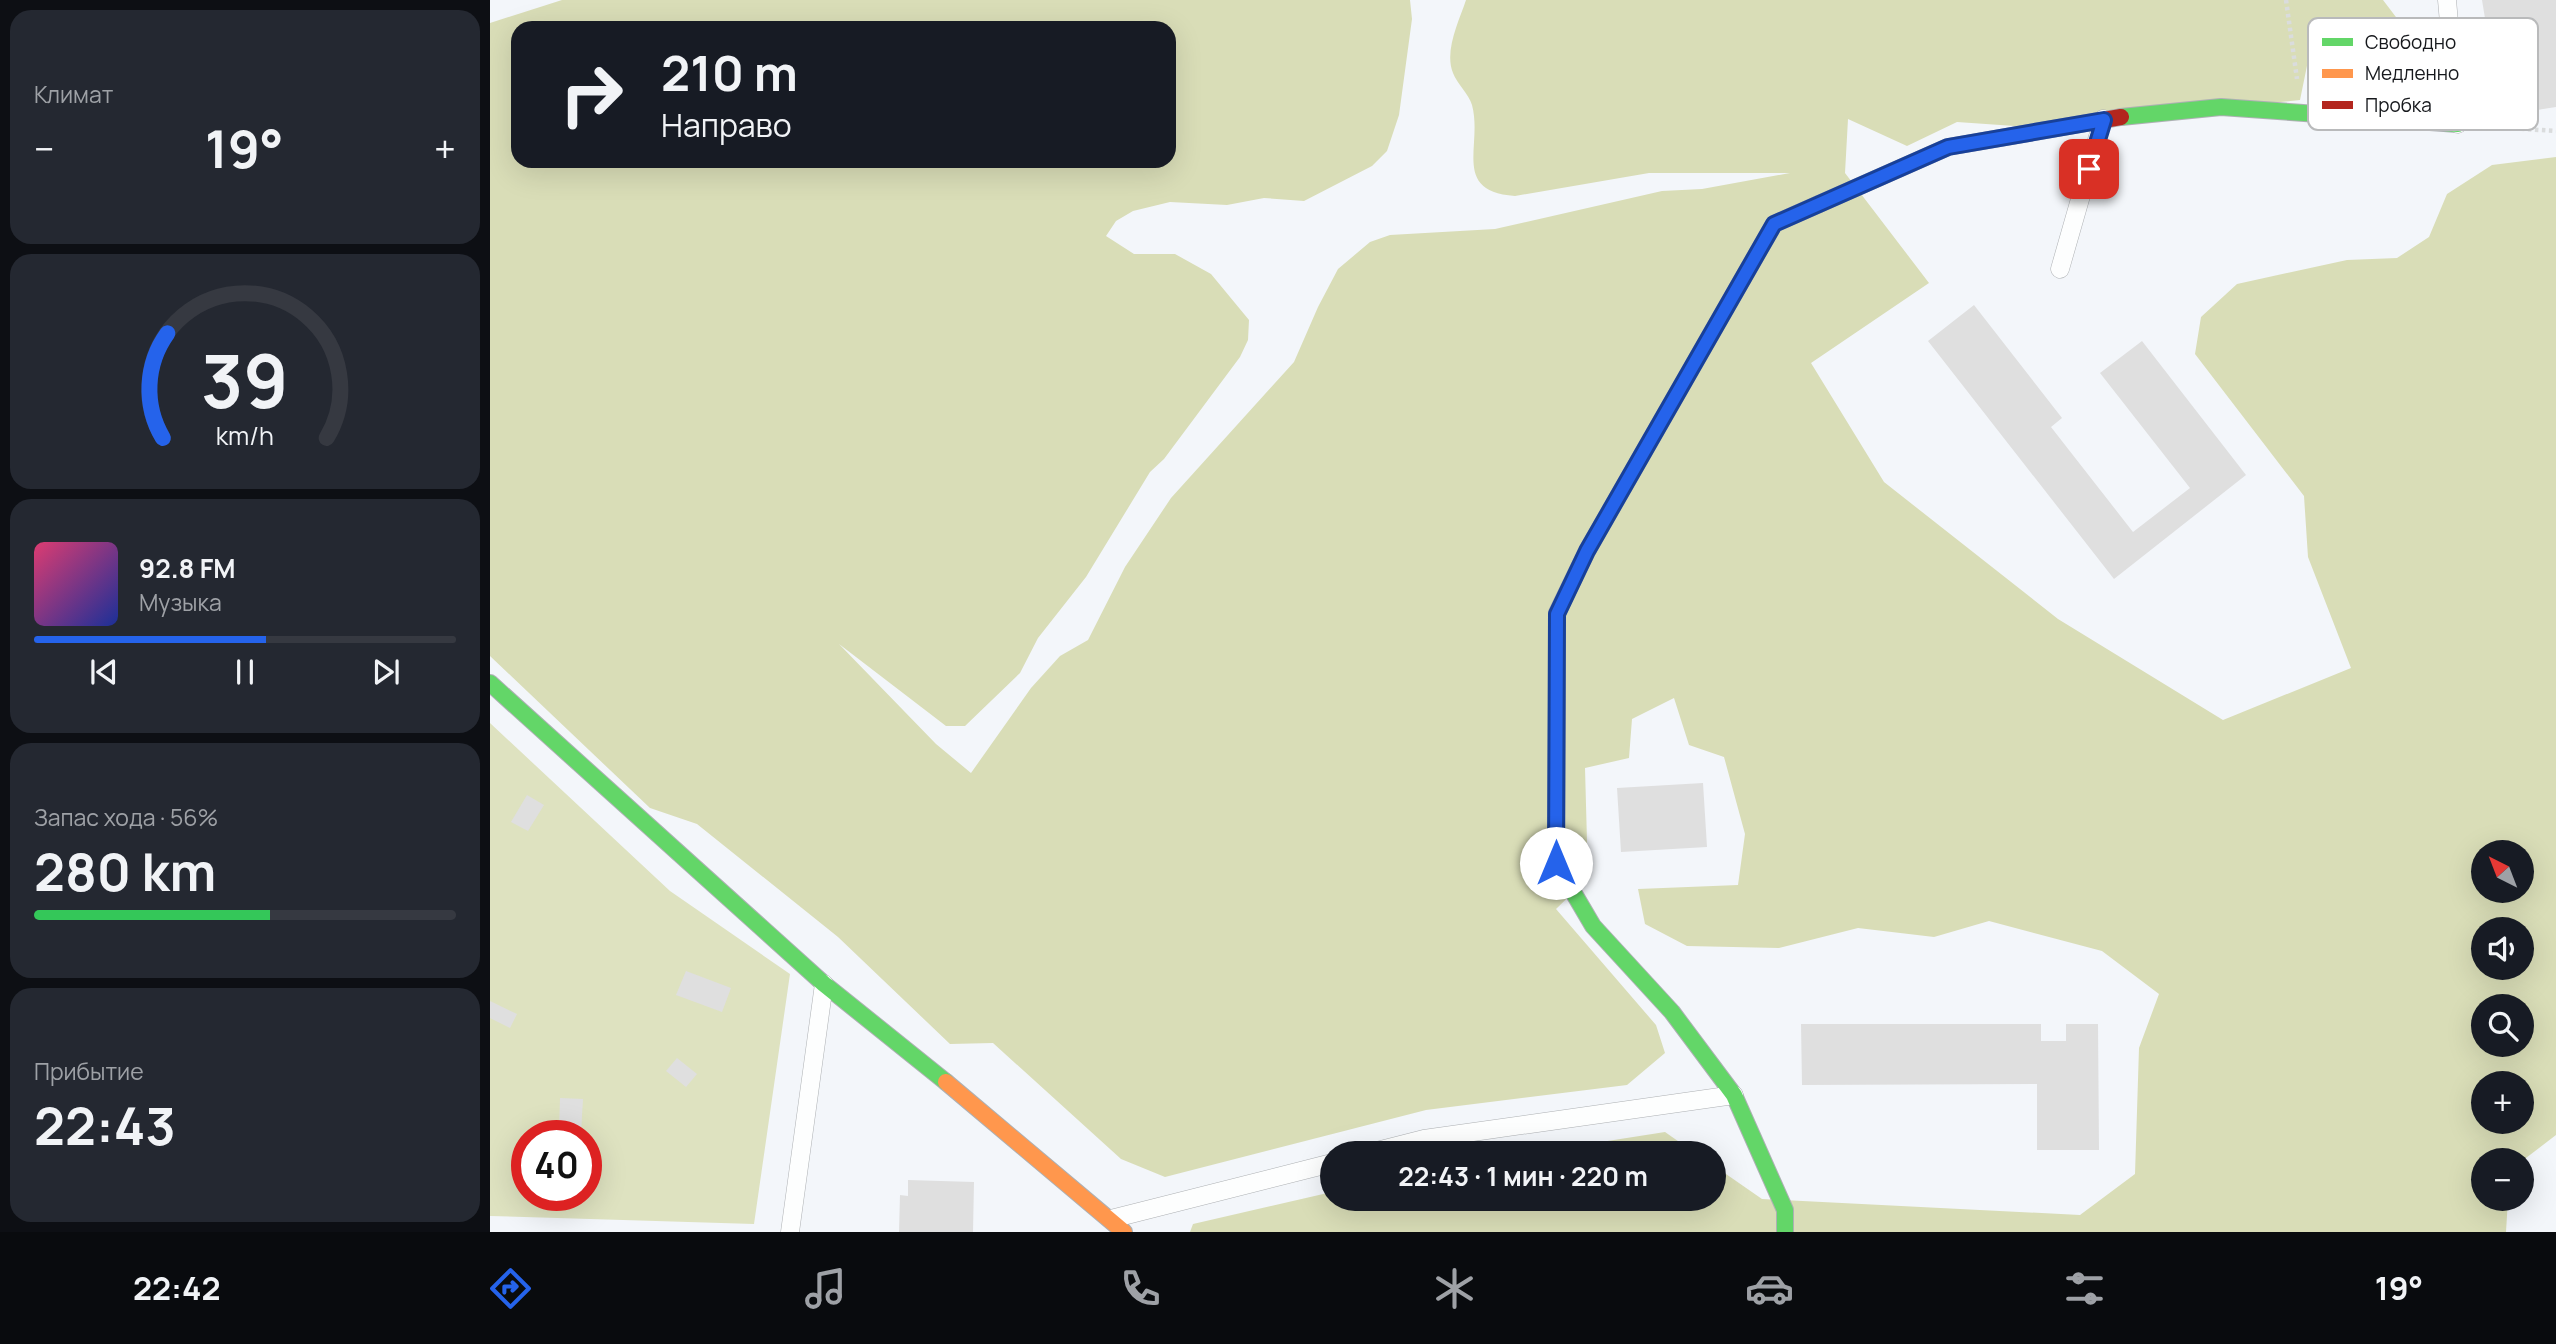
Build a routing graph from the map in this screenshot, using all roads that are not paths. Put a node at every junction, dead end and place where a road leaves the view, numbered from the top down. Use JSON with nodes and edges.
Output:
{"nodes":[{"id":1,"x":2447,"y":0,"type":"edge"},
{"id":2,"x":2449,"y":18,"type":"edge"},
{"id":3,"x":2308,"y":112,"type":"edge"},
{"id":4,"x":2104,"y":120,"type":"junction"},
{"id":5,"x":2060,"y":269,"type":"dead end"},
{"id":6,"x":490,"y":683,"type":"edge"},
{"id":7,"x":824,"y":984,"type":"junction"},
{"id":8,"x":1734,"y":1095,"type":"junction"},
{"id":9,"x":1416,"y":1141,"type":"edge"},
{"id":10,"x":1320,"y":1166,"type":"edge"},
{"id":11,"x":1106,"y":1226,"type":"edge"},
{"id":12,"x":790,"y":1232,"type":"edge"},
{"id":13,"x":1124,"y":1232,"type":"edge"},
{"id":14,"x":1785,"y":1232,"type":"edge"}],
"edges":[{"from":1,"to":2,"type":"lane"},
{"from":3,"to":4,"type":"street"},
{"from":4,"to":5,"type":"lane"},
{"from":4,"to":8,"type":"street"},
{"from":6,"to":7,"type":"street"},
{"from":7,"to":11,"type":"street"},
{"from":7,"to":12,"type":"lane"},
{"from":8,"to":9,"type":"lane"},
{"from":8,"to":14,"type":"street"},
{"from":10,"to":11,"type":"lane"},
{"from":11,"to":13,"type":"street"}]}
